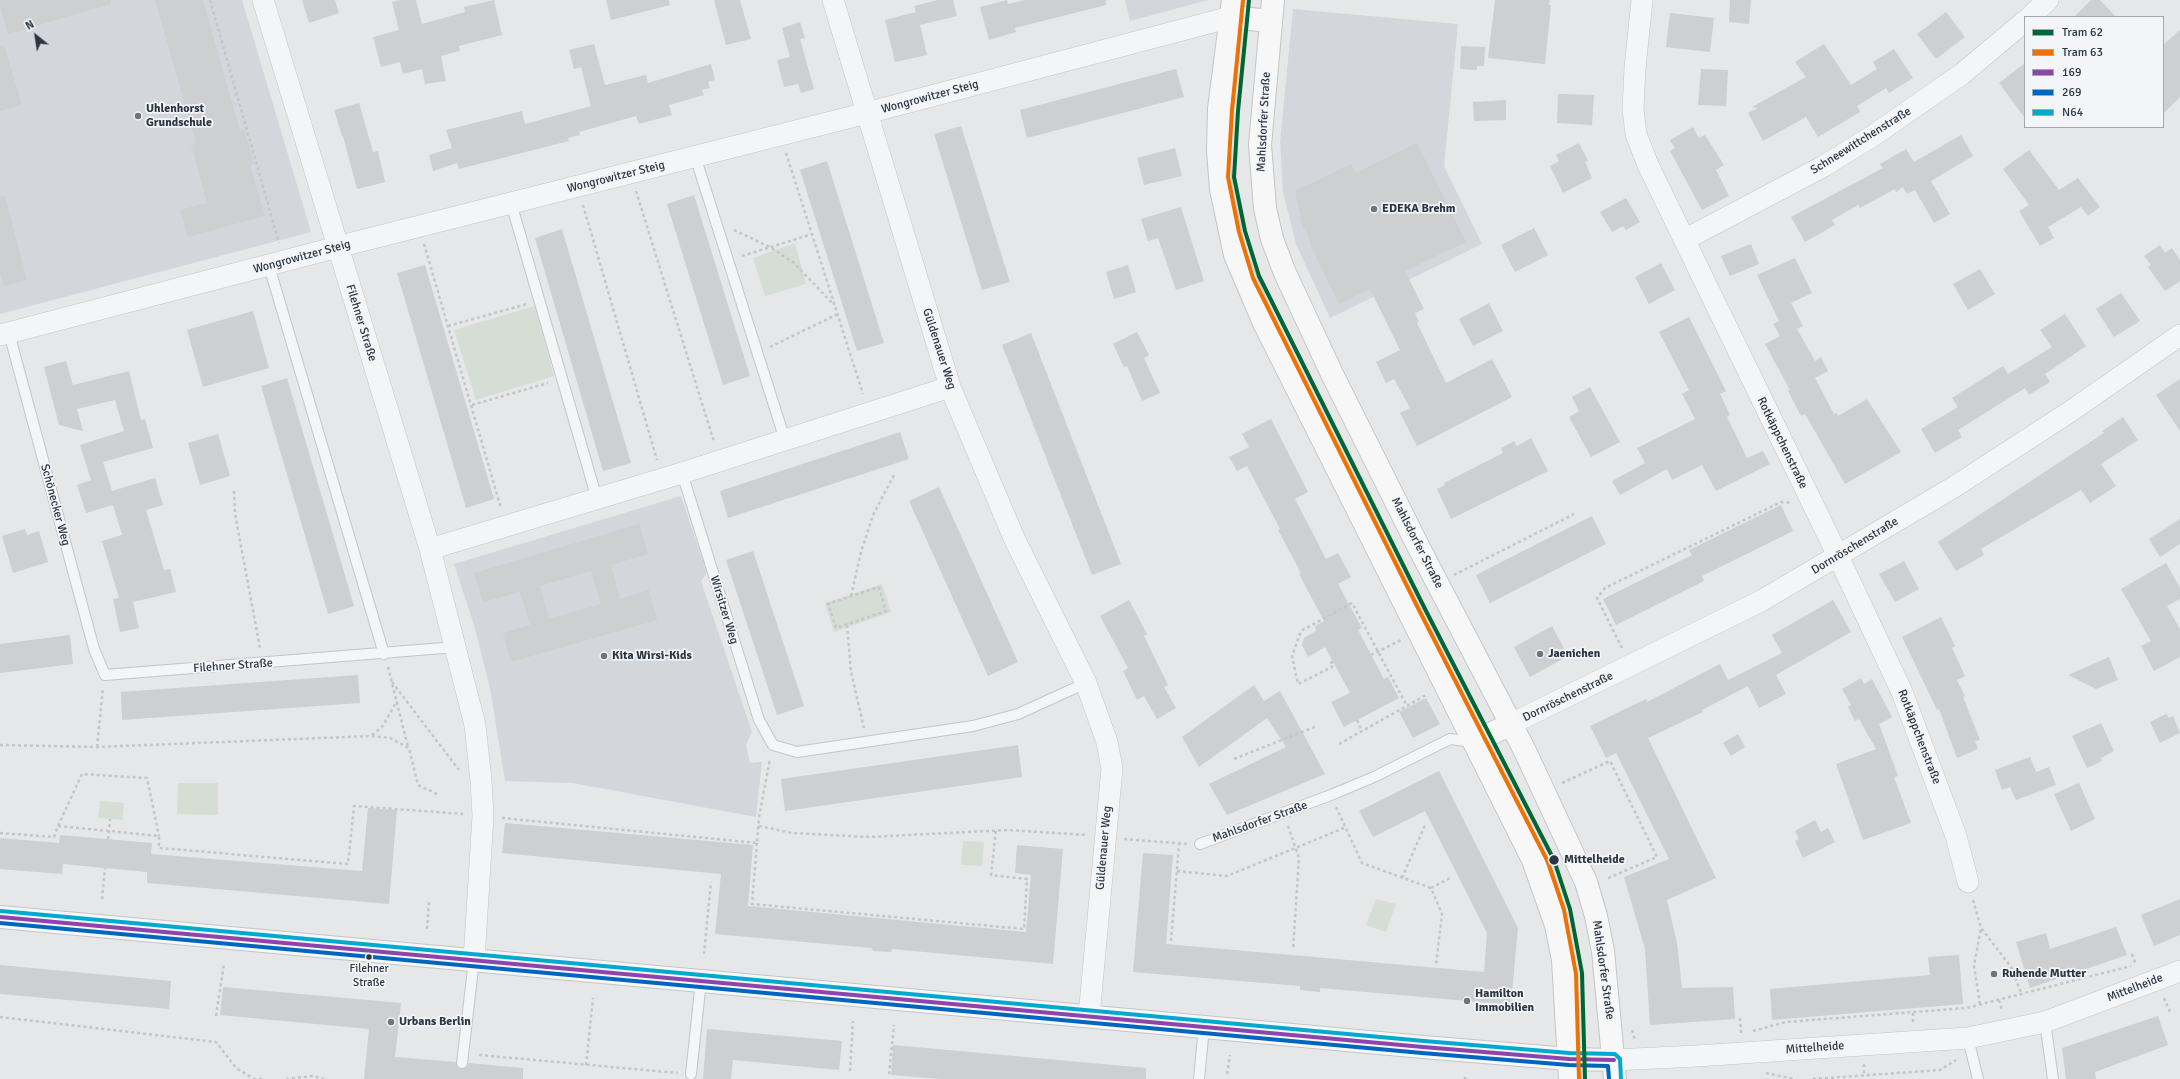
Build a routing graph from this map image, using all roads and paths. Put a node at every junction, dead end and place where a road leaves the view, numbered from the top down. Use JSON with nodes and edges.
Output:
{"nodes":[{"id":1,"x":210,"y":0,"type":"edge"},
{"id":2,"x":263,"y":0,"type":"edge"},
{"id":3,"x":833,"y":0,"type":"edge"},
{"id":4,"x":1642,"y":0,"type":"edge"},
{"id":5,"x":2048,"y":0,"type":"edge"},
{"id":6,"x":1232,"y":9,"type":"edge"},
{"id":7,"x":1272,"y":10,"type":"edge"},
{"id":8,"x":2031,"y":16,"type":"edge"},
{"id":9,"x":2024,"y":22,"type":"edge"},
{"id":10,"x":867,"y":114,"type":"junction"},
{"id":11,"x":786,"y":151,"type":"dead end"},
{"id":12,"x":695,"y":156,"type":"junction"},
{"id":13,"x":636,"y":189,"type":"dead end"},
{"id":14,"x":511,"y":203,"type":"junction"},
{"id":15,"x":582,"y":203,"type":"dead end"},
{"id":16,"x":715,"y":221,"type":"junction"},
{"id":17,"x":812,"y":234,"type":"junction"},
{"id":18,"x":1684,"y":240,"type":"junction"},
{"id":19,"x":424,"y":244,"type":"dead end"},
{"id":20,"x":280,"y":245,"type":"dead end"},
{"id":21,"x":337,"y":247,"type":"junction"},
{"id":22,"x":770,"y":247,"type":"junction"},
{"id":23,"x":728,"y":260,"type":"junction"},
{"id":24,"x":269,"y":266,"type":"junction"},
{"id":25,"x":540,"y":300,"type":"junction"},
{"id":26,"x":835,"y":306,"type":"junction"},
{"id":27,"x":838,"y":314,"type":"junction"},
{"id":28,"x":448,"y":326,"type":"junction"},
{"id":29,"x":4,"y":334,"type":"edge"},
{"id":30,"x":2180,"y":335,"type":"edge"},
{"id":31,"x":757,"y":354,"type":"junction"},
{"id":32,"x":562,"y":378,"type":"junction"},
{"id":33,"x":950,"y":387,"type":"junction"},
{"id":34,"x":865,"y":399,"type":"dead end"},
{"id":35,"x":472,"y":405,"type":"junction"},
{"id":36,"x":785,"y":440,"type":"junction"},
{"id":37,"x":716,"y":446,"type":"dead end"},
{"id":38,"x":658,"y":464,"type":"dead end"},
{"id":39,"x":682,"y":473,"type":"junction"},
{"id":40,"x":894,"y":475,"type":"dead end"},
{"id":41,"x":234,"y":491,"type":"dead end"},
{"id":42,"x":597,"y":499,"type":"junction"},
{"id":43,"x":1794,"y":503,"type":"dead end"},
{"id":44,"x":502,"y":513,"type":"dead end"},
{"id":45,"x":1574,"y":514,"type":"dead end"},
{"id":46,"x":430,"y":549,"type":"junction"},
{"id":47,"x":1838,"y":556,"type":"junction"},
{"id":48,"x":1454,"y":575,"type":"dead end"},
{"id":49,"x":851,"y":597,"type":"junction"},
{"id":50,"x":847,"y":625,"type":"junction"},
{"id":51,"x":1402,"y":640,"type":"dead end"},
{"id":52,"x":456,"y":647,"type":"junction"},
{"id":53,"x":1624,"y":651,"type":"dead end"},
{"id":54,"x":1379,"y":652,"type":"junction"},
{"id":55,"x":384,"y":654,"type":"junction"},
{"id":56,"x":1371,"y":655,"type":"dead end"},
{"id":57,"x":1333,"y":662,"type":"dead end"},
{"id":58,"x":264,"y":664,"type":"junction"},
{"id":59,"x":105,"y":675,"type":"junction"},
{"id":60,"x":392,"y":682,"type":"junction"},
{"id":61,"x":1086,"y":684,"type":"junction"},
{"id":62,"x":1428,"y":694,"type":"dead end"},
{"id":63,"x":397,"y":701,"type":"junction"},
{"id":64,"x":1407,"y":706,"type":"junction"},
{"id":65,"x":1356,"y":720,"type":"dead end"},
{"id":66,"x":1510,"y":724,"type":"junction"},
{"id":67,"x":1318,"y":726,"type":"dead end"},
{"id":68,"x":1362,"y":731,"type":"junction"},
{"id":69,"x":372,"y":736,"type":"junction"},
{"id":70,"x":868,"y":742,"type":"junction"},
{"id":71,"x":1474,"y":742,"type":"junction"},
{"id":72,"x":1339,"y":744,"type":"dead end"},
{"id":73,"x":0,"y":745,"type":"edge"},
{"id":74,"x":773,"y":745,"type":"junction"},
{"id":75,"x":97,"y":747,"type":"junction"},
{"id":76,"x":408,"y":748,"type":"junction"},
{"id":77,"x":1234,"y":759,"type":"dead end"},
{"id":78,"x":462,"y":774,"type":"dead end"},
{"id":79,"x":1558,"y":785,"type":"dead end"},
{"id":80,"x":438,"y":794,"type":"dead end"},
{"id":81,"x":1331,"y":796,"type":"junction"},
{"id":82,"x":464,"y":814,"type":"dead end"},
{"id":83,"x":1283,"y":815,"type":"junction"},
{"id":84,"x":500,"y":818,"type":"dead end"},
{"id":85,"x":110,"y":819,"type":"dead end"},
{"id":86,"x":1426,"y":823,"type":"dead end"},
{"id":87,"x":58,"y":826,"type":"junction"},
{"id":88,"x":759,"y":826,"type":"junction"},
{"id":89,"x":1344,"y":828,"type":"junction"},
{"id":90,"x":996,"y":830,"type":"junction"},
{"id":91,"x":109,"y":831,"type":"junction"},
{"id":92,"x":0,"y":833,"type":"edge"},
{"id":93,"x":1087,"y":835,"type":"dead end"},
{"id":94,"x":159,"y":836,"type":"junction"},
{"id":95,"x":1123,"y":838,"type":"dead end"},
{"id":96,"x":108,"y":839,"type":"dead end"},
{"id":97,"x":757,"y":843,"type":"junction"},
{"id":98,"x":1179,"y":844,"type":"junction"},
{"id":99,"x":1200,"y":844,"type":"joint"},
{"id":100,"x":1295,"y":848,"type":"junction"},
{"id":101,"x":105,"y":868,"type":"dead end"},
{"id":102,"x":1177,"y":871,"type":"junction"},
{"id":103,"x":1452,"y":877,"type":"dead end"},
{"id":104,"x":1402,"y":878,"type":"junction"},
{"id":105,"x":1602,"y":881,"type":"dead end"},
{"id":106,"x":711,"y":882,"type":"dead end"},
{"id":107,"x":1968,"y":882,"type":"dead end"},
{"id":108,"x":1431,"y":888,"type":"junction"},
{"id":109,"x":102,"y":899,"type":"dead end"},
{"id":110,"x":429,"y":901,"type":"dead end"},
{"id":111,"x":1975,"y":905,"type":"dead end"},
{"id":112,"x":0,"y":917,"type":"edge"},
{"id":113,"x":427,"y":928,"type":"dead end"},
{"id":114,"x":1982,"y":928,"type":"junction"},
{"id":115,"x":1171,"y":940,"type":"dead end"},
{"id":116,"x":1293,"y":950,"type":"dead end"},
{"id":117,"x":704,"y":954,"type":"dead end"},
{"id":118,"x":2132,"y":954,"type":"dead end"},
{"id":119,"x":474,"y":960,"type":"junction"},
{"id":120,"x":2144,"y":963,"type":"dead end"},
{"id":121,"x":224,"y":964,"type":"dead end"},
{"id":122,"x":1436,"y":965,"type":"dead end"},
{"id":123,"x":2136,"y":965,"type":"junction"},
{"id":124,"x":2180,"y":971,"type":"edge"},
{"id":125,"x":701,"y":981,"type":"junction"},
{"id":126,"x":2163,"y":995,"type":"dead end"},
{"id":127,"x":2022,"y":996,"type":"junction"},
{"id":128,"x":593,"y":998,"type":"dead end"},
{"id":129,"x":1999,"y":1000,"type":"junction"},
{"id":130,"x":1980,"y":1004,"type":"junction"},
{"id":131,"x":2170,"y":1012,"type":"dead end"},
{"id":132,"x":2003,"y":1015,"type":"dead end"},
{"id":133,"x":216,"y":1016,"type":"dead end"},
{"id":134,"x":1089,"y":1016,"type":"junction"},
{"id":135,"x":0,"y":1017,"type":"edge"},
{"id":136,"x":1740,"y":1018,"type":"dead end"},
{"id":137,"x":853,"y":1021,"type":"dead end"},
{"id":138,"x":2045,"y":1022,"type":"junction"},
{"id":139,"x":894,"y":1025,"type":"dead end"},
{"id":140,"x":1204,"y":1027,"type":"junction"},
{"id":141,"x":1969,"y":1044,"type":"junction"},
{"id":142,"x":479,"y":1055,"type":"dead end"},
{"id":143,"x":1230,"y":1055,"type":"dead end"},
{"id":144,"x":462,"y":1063,"type":"dead end"},
{"id":145,"x":586,"y":1066,"type":"junction"},
{"id":146,"x":1570,"y":1069,"type":"edge"},
{"id":147,"x":1615,"y":1069,"type":"edge"},
{"id":148,"x":850,"y":1071,"type":"dead end"},
{"id":149,"x":1762,"y":1073,"type":"dead end"},
{"id":150,"x":691,"y":1074,"type":"joint"},
{"id":151,"x":889,"y":1074,"type":"dead end"},
{"id":152,"x":1227,"y":1074,"type":"dead end"},
{"id":153,"x":262,"y":1079,"type":"edge"},
{"id":154,"x":286,"y":1079,"type":"edge"},
{"id":155,"x":324,"y":1079,"type":"edge"},
{"id":156,"x":1199,"y":1079,"type":"edge"},
{"id":157,"x":1794,"y":1079,"type":"edge"},
{"id":158,"x":1813,"y":1079,"type":"edge"},
{"id":159,"x":1978,"y":1079,"type":"edge"},
{"id":160,"x":2053,"y":1079,"type":"edge"}],
"edges":[{"from":1,"to":20,"type":"path"},
{"from":2,"to":21,"type":"street","name":"Filehner Straße"},
{"from":3,"to":10,"type":"street","name":"Güldenauer Weg"},
{"from":4,"to":18,"type":"street","name":"Rotkäppchenstraße"},
{"from":5,"to":8,"type":"street"},
{"from":6,"to":7,"type":"main road"},
{"from":6,"to":10,"type":"street","name":"Wongrowitzer Steig"},
{"from":6,"to":71,"type":"main road"},
{"from":7,"to":66,"type":"main road","name":"Mahlsdorfer Straße"},
{"from":9,"to":18,"type":"street","name":"Schneewittchenstraße"},
{"from":10,"to":12,"type":"street","name":"Wongrowitzer Steig"},
{"from":10,"to":33,"type":"street","name":"Güldenauer Weg"},
{"from":11,"to":17,"type":"path"},
{"from":12,"to":14,"type":"street","name":"Wongrowitzer Steig"},
{"from":12,"to":16,"type":"lane"},
{"from":13,"to":37,"type":"path"},
{"from":14,"to":21,"type":"street","name":"Wongrowitzer Steig"},
{"from":14,"to":25,"type":"lane"},
{"from":15,"to":38,"type":"path"},
{"from":16,"to":22,"type":"path"},
{"from":16,"to":23,"type":"lane"},
{"from":17,"to":22,"type":"path"},
{"from":17,"to":26,"type":"path"},
{"from":18,"to":47,"type":"street","name":"Rotkäppchenstraße"},
{"from":19,"to":28,"type":"path"},
{"from":21,"to":24,"type":"street","name":"Wongrowitzer Steig"},
{"from":21,"to":46,"type":"street","name":"Filehner Straße"},
{"from":22,"to":23,"type":"path"},
{"from":22,"to":26,"type":"path"},
{"from":23,"to":31,"type":"lane"},
{"from":24,"to":29,"type":"street","name":"Wongrowitzer Steig"},
{"from":24,"to":55,"type":"lane"},
{"from":25,"to":28,"type":"path"},
{"from":25,"to":32,"type":"lane"},
{"from":26,"to":27,"type":"path"},
{"from":27,"to":31,"type":"path"},
{"from":27,"to":34,"type":"path"},
{"from":28,"to":35,"type":"path"},
{"from":29,"to":59,"type":"lane","name":"Schönecker Weg"},
{"from":30,"to":47,"type":"street","name":"Dornröschenstraße"},
{"from":31,"to":36,"type":"lane"},
{"from":32,"to":35,"type":"path"},
{"from":32,"to":42,"type":"lane"},
{"from":33,"to":36,"type":"street"},
{"from":33,"to":61,"type":"street","name":"Güldenauer Weg"},
{"from":35,"to":44,"type":"path"},
{"from":36,"to":39,"type":"street"},
{"from":39,"to":42,"type":"street"},
{"from":39,"to":74,"type":"lane","name":"Wirsitzer Weg"},
{"from":40,"to":49,"type":"path"},
{"from":41,"to":58,"type":"path"},
{"from":42,"to":46,"type":"street"},
{"from":43,"to":53,"type":"path"},
{"from":45,"to":48,"type":"path"},
{"from":46,"to":52,"type":"street","name":"Filehner Straße"},
{"from":47,"to":66,"type":"street","name":"Dornröschenstraße"},
{"from":47,"to":107,"type":"street","name":"Rotkäppchenstraße"},
{"from":49,"to":50,"type":"path"},
{"from":49,"to":50,"type":"path"},
{"from":50,"to":70,"type":"path"},
{"from":51,"to":54,"type":"path"},
{"from":52,"to":55,"type":"lane","name":"Filehner Straße"},
{"from":52,"to":119,"type":"street","name":"Filehner Straße"},
{"from":54,"to":56,"type":"path"},
{"from":54,"to":57,"type":"path"},
{"from":54,"to":64,"type":"path"},
{"from":55,"to":58,"type":"lane","name":"Filehner Straße"},
{"from":55,"to":60,"type":"path"},
{"from":58,"to":59,"type":"lane","name":"Filehner Straße"},
{"from":59,"to":75,"type":"path"},
{"from":60,"to":63,"type":"path"},
{"from":60,"to":78,"type":"path"},
{"from":61,"to":70,"type":"lane"},
{"from":61,"to":134,"type":"street","name":"Güldenauer Weg"},
{"from":62,"to":64,"type":"path"},
{"from":63,"to":69,"type":"path"},
{"from":63,"to":76,"type":"path"},
{"from":64,"to":68,"type":"path"},
{"from":65,"to":68,"type":"path"},
{"from":66,"to":71,"type":"main road"},
{"from":66,"to":147,"type":"main road","name":"Mahlsdorfer Straße"},
{"from":67,"to":77,"type":"path"},
{"from":68,"to":72,"type":"path"},
{"from":69,"to":75,"type":"path"},
{"from":69,"to":76,"type":"path"},
{"from":70,"to":74,"type":"lane"},
{"from":71,"to":81,"type":"lane","name":"Mahlsdorfer Straße"},
{"from":71,"to":146,"type":"main road"},
{"from":73,"to":75,"type":"path"},
{"from":74,"to":88,"type":"path"},
{"from":76,"to":80,"type":"path"},
{"from":79,"to":105,"type":"path"},
{"from":81,"to":83,"type":"lane","name":"Mahlsdorfer Straße"},
{"from":81,"to":89,"type":"path"},
{"from":82,"to":94,"type":"path"},
{"from":83,"to":99,"type":"lane","name":"Mahlsdorfer Straße"},
{"from":83,"to":100,"type":"path"},
{"from":84,"to":97,"type":"path"},
{"from":85,"to":91,"type":"path"},
{"from":86,"to":104,"type":"path"},
{"from":87,"to":91,"type":"path"},
{"from":87,"to":92,"type":"path"},
{"from":87,"to":94,"type":"path"},
{"from":88,"to":90,"type":"path"},
{"from":88,"to":97,"type":"path"},
{"from":89,"to":100,"type":"path"},
{"from":89,"to":104,"type":"path"},
{"from":90,"to":93,"type":"path"},
{"from":90,"to":97,"type":"path"},
{"from":91,"to":94,"type":"path"},
{"from":91,"to":96,"type":"path"},
{"from":95,"to":98,"type":"path"},
{"from":98,"to":99,"type":"path"},
{"from":98,"to":102,"type":"path"},
{"from":100,"to":102,"type":"path"},
{"from":100,"to":116,"type":"path"},
{"from":101,"to":109,"type":"path"},
{"from":102,"to":115,"type":"path"},
{"from":103,"to":108,"type":"path"},
{"from":104,"to":108,"type":"path"},
{"from":106,"to":117,"type":"path"},
{"from":108,"to":122,"type":"path"},
{"from":110,"to":113,"type":"path"},
{"from":111,"to":114,"type":"path"},
{"from":112,"to":119,"type":"main road"},
{"from":114,"to":127,"type":"path"},
{"from":114,"to":130,"type":"path"},
{"from":118,"to":123,"type":"path"},
{"from":119,"to":125,"type":"main road"},
{"from":119,"to":144,"type":"lane"},
{"from":120,"to":123,"type":"path"},
{"from":121,"to":133,"type":"path"},
{"from":123,"to":127,"type":"path"},
{"from":124,"to":138,"type":"street","name":"Mittelheide"},
{"from":125,"to":134,"type":"main road"},
{"from":125,"to":150,"type":"lane"},
{"from":126,"to":131,"type":"path"},
{"from":127,"to":129,"type":"path"},
{"from":128,"to":145,"type":"path"},
{"from":129,"to":130,"type":"path"},
{"from":129,"to":132,"type":"path"},
{"from":130,"to":136,"type":"path"},
{"from":134,"to":140,"type":"main road"},
{"from":135,"to":153,"type":"path"},
{"from":137,"to":148,"type":"path"},
{"from":138,"to":141,"type":"street","name":"Mittelheide"},
{"from":138,"to":160,"type":"lane"},
{"from":139,"to":151,"type":"path"},
{"from":140,"to":146,"type":"main road"},
{"from":140,"to":156,"type":"lane"},
{"from":141,"to":147,"type":"street","name":"Mittelheide"},
{"from":141,"to":158,"type":"path"},
{"from":141,"to":159,"type":"lane"},
{"from":142,"to":145,"type":"path"},
{"from":143,"to":152,"type":"path"},
{"from":145,"to":150,"type":"path"},
{"from":146,"to":147,"type":"main road"},
{"from":149,"to":157,"type":"path"},
{"from":154,"to":155,"type":"path"}]}
